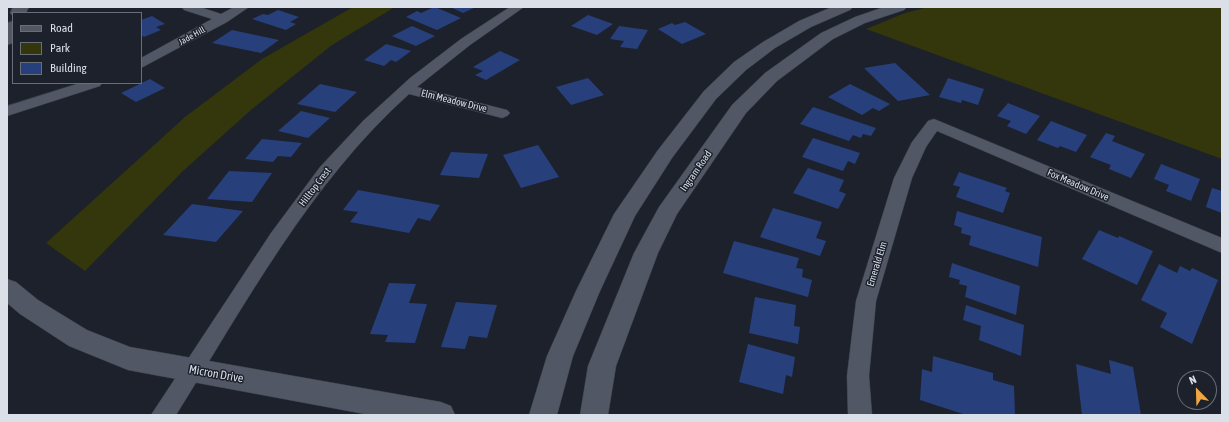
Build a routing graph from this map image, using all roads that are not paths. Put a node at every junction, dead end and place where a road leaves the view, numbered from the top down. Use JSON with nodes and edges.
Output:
{"nodes":[{"id":1,"x":188,"y":7,"type":"edge"},
{"id":2,"x":243,"y":7,"type":"edge"},
{"id":3,"x":518,"y":7,"type":"edge"},
{"id":4,"x":844,"y":7,"type":"edge"},
{"id":5,"x":898,"y":7,"type":"edge"},
{"id":6,"x":223,"y":18,"type":"junction"},
{"id":7,"x":769,"y":44,"type":"junction"},
{"id":8,"x":797,"y":56,"type":"junction"},
{"id":9,"x":142,"y":63,"type":"edge"},
{"id":10,"x":93,"y":84,"type":"edge"},
{"id":11,"x":407,"y":89,"type":"junction"},
{"id":12,"x":7,"y":111,"type":"edge"},
{"id":13,"x":502,"y":113,"type":"dead end"},
{"id":14,"x":934,"y":124,"type":"joint"},
{"id":15,"x":1222,"y":246,"type":"edge"},
{"id":16,"x":7,"y":289,"type":"edge"},
{"id":17,"x":192,"y":370,"type":"junction"},
{"id":18,"x":163,"y":415,"type":"edge"},
{"id":19,"x":441,"y":415,"type":"edge"},
{"id":20,"x":543,"y":415,"type":"edge"},
{"id":21,"x":594,"y":415,"type":"edge"},
{"id":22,"x":860,"y":415,"type":"edge"}],
"edges":[{"from":1,"to":6,"type":"street"},
{"from":2,"to":6,"type":"street","name":"Jade Hill"},
{"from":3,"to":11,"type":"street","name":"Hilltop Crest"},
{"from":4,"to":7,"type":"street"},
{"from":5,"to":8,"type":"street","name":"Ingram Road"},
{"from":6,"to":9,"type":"street","name":"Jade Hill"},
{"from":7,"to":8,"type":"street"},
{"from":7,"to":20,"type":"street"},
{"from":8,"to":21,"type":"street","name":"Ingram Road"},
{"from":10,"to":12,"type":"street"},
{"from":11,"to":13,"type":"street","name":"Elm Meadow Drive"},
{"from":11,"to":17,"type":"street","name":"Hilltop Crest"},
{"from":14,"to":15,"type":"street","name":"Fox Meadow Drive"},
{"from":14,"to":22,"type":"street","name":"Emerald Elm"},
{"from":16,"to":17,"type":"street","name":"Micron Drive"},
{"from":17,"to":18,"type":"street","name":"Hilltop Crest"},
{"from":17,"to":19,"type":"street","name":"Micron Drive"}]}
